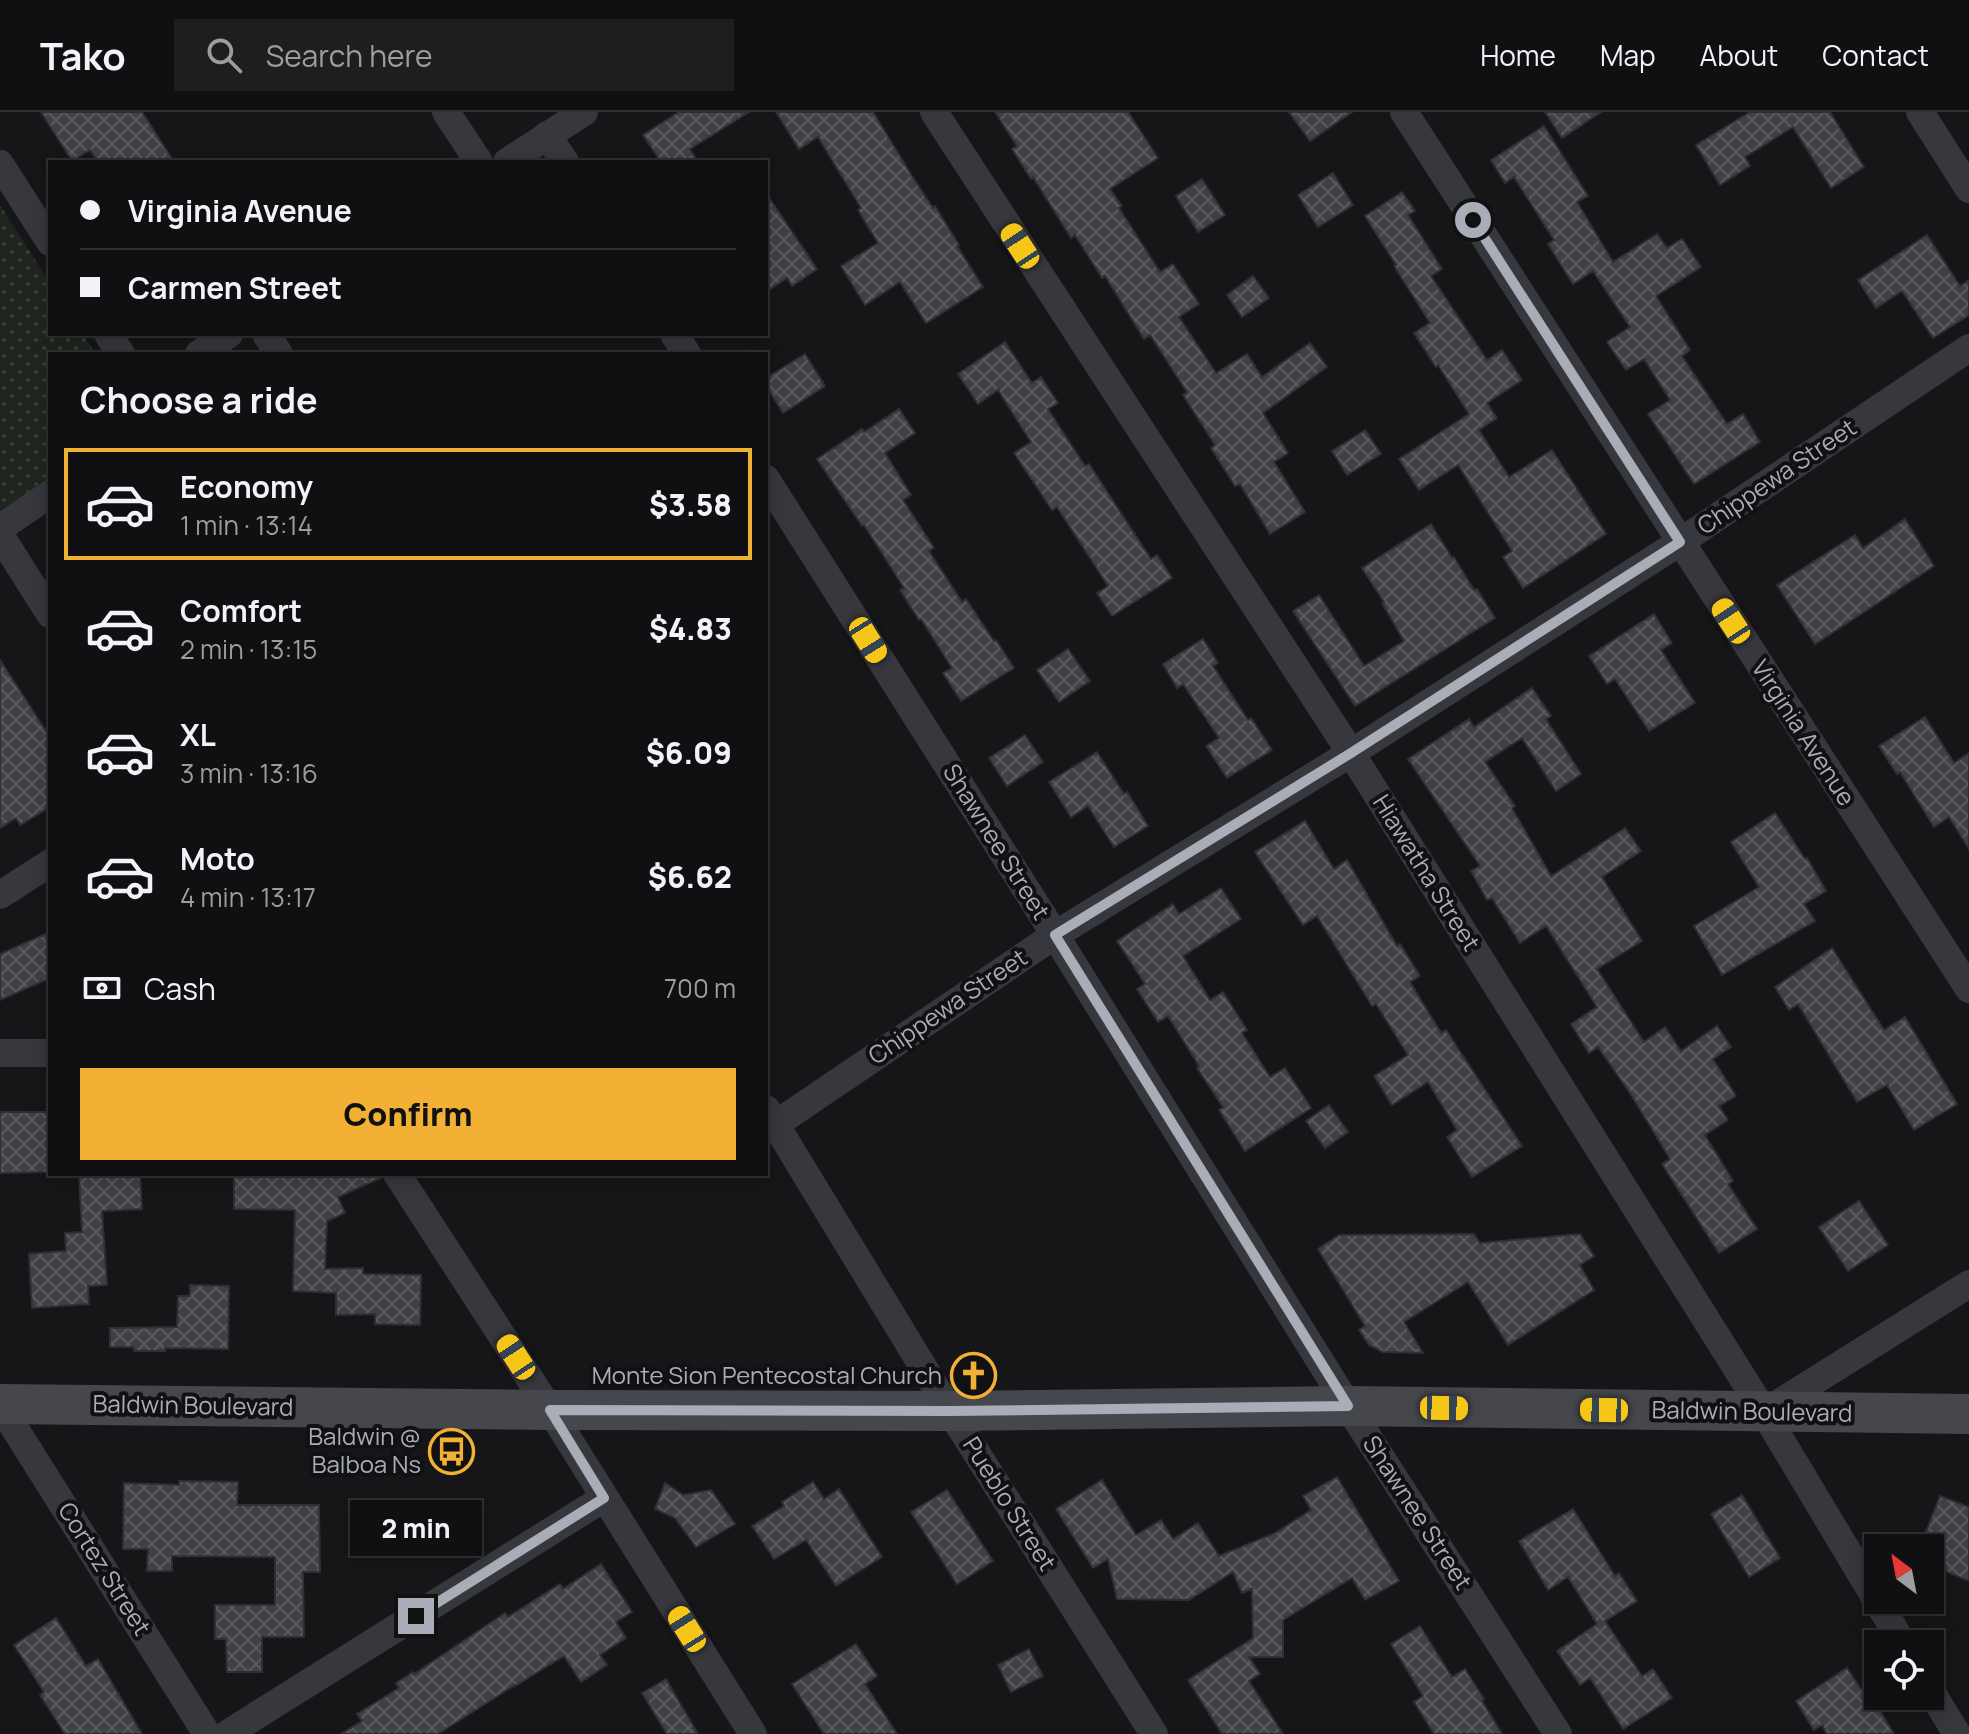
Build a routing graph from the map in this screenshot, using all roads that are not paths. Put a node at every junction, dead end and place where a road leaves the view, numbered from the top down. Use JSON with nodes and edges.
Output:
{"nodes":[{"id":1,"x":446,"y":112,"type":"edge"},
{"id":2,"x":584,"y":112,"type":"edge"},
{"id":3,"x":934,"y":112,"type":"edge"},
{"id":4,"x":1404,"y":112,"type":"edge"},
{"id":5,"x":1920,"y":112,"type":"edge"},
{"id":6,"x":547,"y":135,"type":"junction"},
{"id":7,"x":478,"y":160,"type":"edge"},
{"id":8,"x":510,"y":160,"type":"edge"},
{"id":9,"x":564,"y":160,"type":"edge"},
{"id":10,"x":0,"y":164,"type":"edge"},
{"id":11,"x":1969,"y":189,"type":"edge"},
{"id":12,"x":48,"y":239,"type":"edge"},
{"id":13,"x":226,"y":336,"type":"edge"},
{"id":14,"x":1969,"y":348,"type":"edge"},
{"id":15,"x":202,"y":352,"type":"edge"},
{"id":16,"x":768,"y":482,"type":"edge"},
{"id":17,"x":48,"y":495,"type":"edge"},
{"id":18,"x":0,"y":528,"type":"edge"},
{"id":19,"x":0,"y":535,"type":"edge"},
{"id":20,"x":1680,"y":542,"type":"junction"},
{"id":21,"x":48,"y":611,"type":"edge"},
{"id":22,"x":1351,"y":753,"type":"junction"},
{"id":23,"x":48,"y":864,"type":"edge"},
{"id":24,"x":0,"y":895,"type":"edge"},
{"id":25,"x":1055,"y":935,"type":"junction"},
{"id":26,"x":1969,"y":989,"type":"edge"},
{"id":27,"x":0,"y":1053,"type":"edge"},
{"id":28,"x":48,"y":1053,"type":"edge"},
{"id":29,"x":771,"y":1116,"type":"edge"},
{"id":30,"x":398,"y":1176,"type":"edge"},
{"id":31,"x":1969,"y":1284,"type":"edge"},
{"id":32,"x":0,"y":1404,"type":"edge"},
{"id":33,"x":1348,"y":1406,"type":"junction"},
{"id":34,"x":550,"y":1410,"type":"junction"},
{"id":35,"x":950,"y":1411,"type":"junction"},
{"id":36,"x":1764,"y":1412,"type":"junction"},
{"id":37,"x":1969,"y":1414,"type":"edge"},
{"id":38,"x":604,"y":1498,"type":"junction"},
{"id":39,"x":1895,"y":1630,"type":"edge"},
{"id":40,"x":1942,"y":1710,"type":"edge"},
{"id":41,"x":207,"y":1734,"type":"edge"},
{"id":42,"x":227,"y":1734,"type":"edge"},
{"id":43,"x":753,"y":1734,"type":"edge"},
{"id":44,"x":1154,"y":1734,"type":"edge"},
{"id":45,"x":1558,"y":1734,"type":"edge"},
{"id":46,"x":1957,"y":1734,"type":"edge"}],
"edges":[{"from":1,"to":7,"type":"street"},
{"from":2,"to":6,"type":"street"},
{"from":3,"to":22,"type":"street","name":"Hiawatha Street"},
{"from":4,"to":20,"type":"street","name":"Virginia Avenue"},
{"from":5,"to":11,"type":"street"},
{"from":6,"to":8,"type":"street"},
{"from":6,"to":9,"type":"street"},
{"from":10,"to":12,"type":"street"},
{"from":13,"to":15,"type":"street"},
{"from":14,"to":20,"type":"street","name":"Chippewa Street"},
{"from":16,"to":25,"type":"street","name":"Shawnee Street"},
{"from":17,"to":18,"type":"street"},
{"from":19,"to":21,"type":"street"},
{"from":20,"to":22,"type":"street","name":"Chippewa Street"},
{"from":20,"to":26,"type":"street","name":"Virginia Avenue"},
{"from":22,"to":25,"type":"street","name":"Chippewa Street"},
{"from":22,"to":36,"type":"street","name":"Hiawatha Street"},
{"from":23,"to":24,"type":"street"},
{"from":25,"to":29,"type":"street","name":"Chippewa Street"},
{"from":25,"to":33,"type":"street","name":"Shawnee Street"},
{"from":27,"to":28,"type":"street"},
{"from":29,"to":35,"type":"street","name":"Pueblo Street"},
{"from":30,"to":34,"type":"street"},
{"from":31,"to":36,"type":"street"},
{"from":32,"to":34,"type":"main road","name":"Baldwin Boulevard"},
{"from":32,"to":41,"type":"street","name":"Cortez Street"},
{"from":33,"to":35,"type":"main road","name":"Baldwin Boulevard"},
{"from":33,"to":36,"type":"main road","name":"Baldwin Boulevard"},
{"from":33,"to":45,"type":"street","name":"Shawnee Street"},
{"from":34,"to":35,"type":"main road","name":"Baldwin Boulevard"},
{"from":34,"to":38,"type":"street"},
{"from":35,"to":44,"type":"street","name":"Pueblo Street"},
{"from":36,"to":37,"type":"main road","name":"Baldwin Boulevard"},
{"from":36,"to":39,"type":"street","name":"Hiawatha Street"},
{"from":38,"to":42,"type":"street"},
{"from":38,"to":43,"type":"street"},
{"from":40,"to":46,"type":"street"}]}
